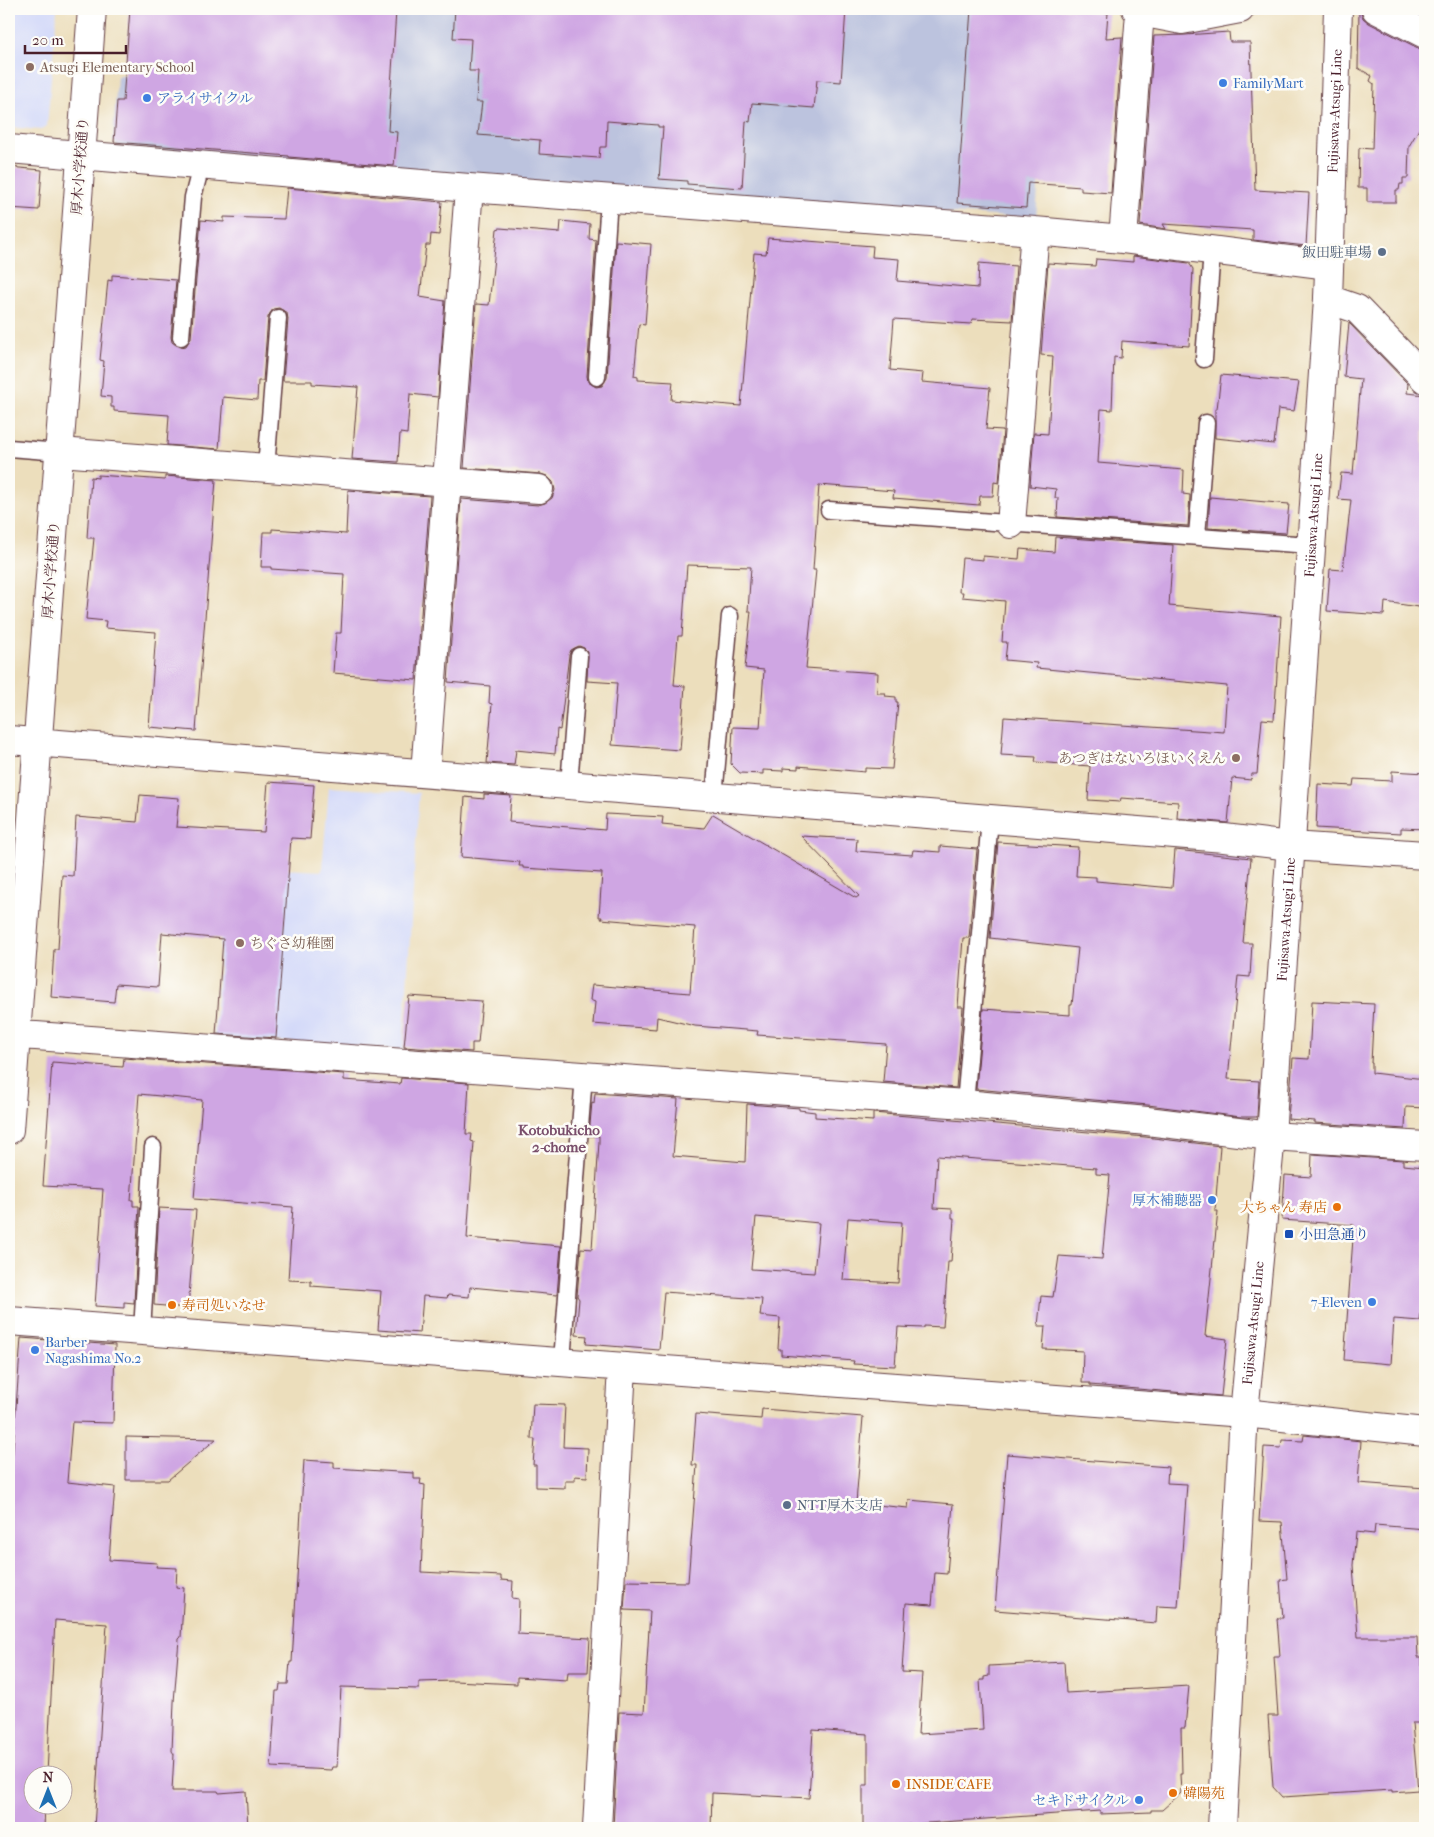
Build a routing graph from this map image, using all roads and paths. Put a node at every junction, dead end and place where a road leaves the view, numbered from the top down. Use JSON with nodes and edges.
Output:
{"nodes":[{"id":1,"x":92,"y":9,"type":"edge"},
{"id":2,"x":1240,"y":9,"type":"edge"},
{"id":3,"x":1338,"y":9,"type":"edge"},
{"id":4,"x":1376,"y":9,"type":"edge"},
{"id":5,"x":1138,"y":10,"type":"edge"},
{"id":6,"x":1425,"y":34,"type":"edge"},
{"id":7,"x":9,"y":149,"type":"edge"},
{"id":8,"x":80,"y":156,"type":"junction"},
{"id":9,"x":201,"y":166,"type":"junction"},
{"id":10,"x":469,"y":188,"type":"junction"},
{"id":11,"x":609,"y":199,"type":"junction"},
{"id":12,"x":1035,"y":231,"type":"junction"},
{"id":13,"x":1123,"y":239,"type":"junction"},
{"id":14,"x":1212,"y":250,"type":"junction"},
{"id":15,"x":1329,"y":264,"type":"junction"},
{"id":16,"x":1328,"y":299,"type":"junction"},
{"id":17,"x":278,"y":318,"type":"dead end"},
{"id":18,"x":181,"y":337,"type":"dead end"},
{"id":19,"x":1204,"y":359,"type":"dead end"},
{"id":20,"x":597,"y":377,"type":"dead end"},
{"id":21,"x":1425,"y":379,"type":"edge"},
{"id":22,"x":1206,"y":423,"type":"dead end"},
{"id":23,"x":9,"y":448,"type":"edge"},
{"id":24,"x":60,"y":452,"type":"junction"},
{"id":25,"x":266,"y":468,"type":"junction"},
{"id":26,"x":446,"y":482,"type":"junction"},
{"id":27,"x":539,"y":489,"type":"dead end"},
{"id":28,"x":829,"y":510,"type":"dead end"},
{"id":29,"x":1011,"y":524,"type":"junction"},
{"id":30,"x":1197,"y":536,"type":"junction"},
{"id":31,"x":1310,"y":545,"type":"junction"},
{"id":32,"x":730,"y":616,"type":"dead end"},
{"id":33,"x":579,"y":656,"type":"dead end"},
{"id":34,"x":9,"y":740,"type":"edge"},
{"id":35,"x":38,"y":742,"type":"junction"},
{"id":36,"x":425,"y":773,"type":"junction"},
{"id":37,"x":569,"y":785,"type":"junction"},
{"id":38,"x":714,"y":797,"type":"junction"},
{"id":39,"x":990,"y":819,"type":"junction"},
{"id":40,"x":1291,"y":846,"type":"junction"},
{"id":41,"x":1425,"y":855,"type":"edge"},
{"id":42,"x":12,"y":1036,"type":"edge"},
{"id":43,"x":584,"y":1075,"type":"junction"},
{"id":44,"x":965,"y":1104,"type":"junction"},
{"id":45,"x":9,"y":1130,"type":"edge"},
{"id":46,"x":1271,"y":1136,"type":"junction"},
{"id":47,"x":1425,"y":1146,"type":"edge"},
{"id":48,"x":153,"y":1148,"type":"dead end"},
{"id":49,"x":9,"y":1321,"type":"edge"},
{"id":50,"x":142,"y":1331,"type":"junction"},
{"id":51,"x":562,"y":1362,"type":"junction"},
{"id":52,"x":622,"y":1366,"type":"junction"},
{"id":53,"x":1244,"y":1413,"type":"junction"},
{"id":54,"x":1425,"y":1432,"type":"edge"},
{"id":55,"x":597,"y":1828,"type":"edge"},
{"id":56,"x":1222,"y":1828,"type":"edge"}],
"edges":[{"from":1,"to":8,"type":"street","name":"厚木小学校通り"},
{"from":2,"to":5,"type":"street"},
{"from":3,"to":15,"type":"street","name":"Fujisawa-Atsugi Line"},
{"from":4,"to":6,"type":"street"},
{"from":5,"to":13,"type":"street"},
{"from":7,"to":8,"type":"street"},
{"from":8,"to":9,"type":"street"},
{"from":8,"to":24,"type":"street","name":"厚木小学校通り"},
{"from":9,"to":10,"type":"street"},
{"from":9,"to":18,"type":"lane"},
{"from":10,"to":11,"type":"street"},
{"from":10,"to":26,"type":"street"},
{"from":11,"to":12,"type":"street"},
{"from":11,"to":20,"type":"lane"},
{"from":12,"to":13,"type":"street"},
{"from":12,"to":29,"type":"street"},
{"from":13,"to":14,"type":"street"},
{"from":14,"to":15,"type":"street"},
{"from":14,"to":19,"type":"lane"},
{"from":15,"to":16,"type":"street","name":"Fujisawa-Atsugi Line"},
{"from":16,"to":21,"type":"street"},
{"from":16,"to":31,"type":"street","name":"Fujisawa-Atsugi Line"},
{"from":17,"to":25,"type":"lane"},
{"from":22,"to":30,"type":"lane"},
{"from":23,"to":24,"type":"lane"},
{"from":24,"to":25,"type":"street"},
{"from":24,"to":35,"type":"street","name":"厚木小学校通り"},
{"from":25,"to":26,"type":"street"},
{"from":26,"to":27,"type":"street"},
{"from":26,"to":36,"type":"street"},
{"from":28,"to":29,"type":"lane"},
{"from":29,"to":30,"type":"lane"},
{"from":30,"to":31,"type":"lane"},
{"from":31,"to":40,"type":"street","name":"Fujisawa-Atsugi Line"},
{"from":32,"to":38,"type":"lane"},
{"from":33,"to":37,"type":"lane"},
{"from":34,"to":35,"type":"street"},
{"from":35,"to":36,"type":"street"},
{"from":35,"to":42,"type":"street","name":"厚木小学校通り"},
{"from":36,"to":37,"type":"street"},
{"from":37,"to":38,"type":"street"},
{"from":38,"to":39,"type":"street"},
{"from":39,"to":40,"type":"street"},
{"from":39,"to":44,"type":"lane"},
{"from":40,"to":41,"type":"street"},
{"from":40,"to":46,"type":"street","name":"Fujisawa-Atsugi Line"},
{"from":42,"to":43,"type":"street"},
{"from":42,"to":45,"type":"street","name":"厚木小学校通り"},
{"from":43,"to":44,"type":"street"},
{"from":43,"to":51,"type":"lane"},
{"from":44,"to":46,"type":"street"},
{"from":46,"to":47,"type":"street"},
{"from":46,"to":53,"type":"street","name":"Fujisawa-Atsugi Line"},
{"from":48,"to":50,"type":"lane"},
{"from":49,"to":50,"type":"street"},
{"from":50,"to":51,"type":"street"},
{"from":51,"to":52,"type":"street"},
{"from":52,"to":53,"type":"street"},
{"from":52,"to":55,"type":"street"},
{"from":53,"to":54,"type":"street"},
{"from":53,"to":56,"type":"street","name":"Fujisawa-Atsugi Line"}]}
